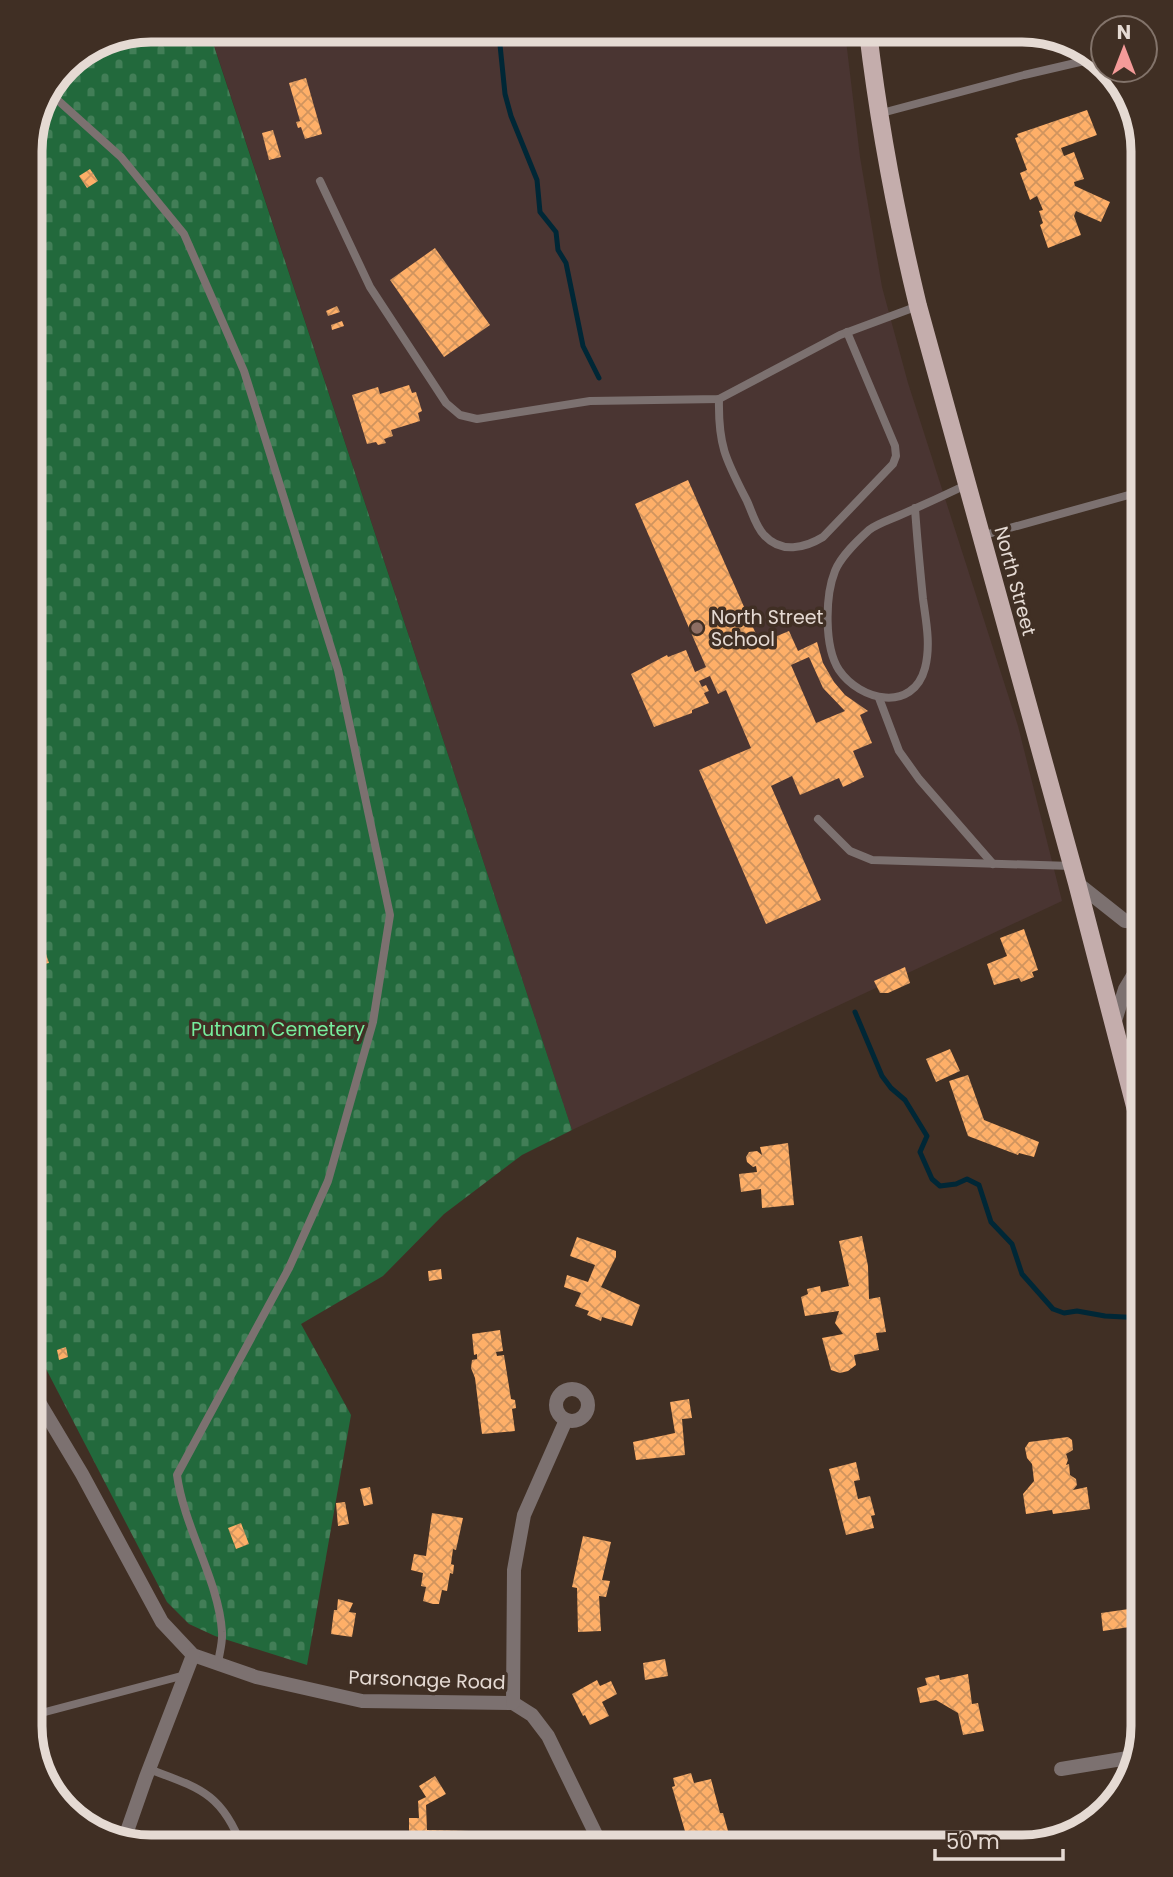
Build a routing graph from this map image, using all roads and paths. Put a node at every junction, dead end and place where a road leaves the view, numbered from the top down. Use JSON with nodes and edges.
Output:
{"nodes":[{"id":1,"x":869,"y":42,"type":"edge"},
{"id":2,"x":1084,"y":61,"type":"edge"},
{"id":3,"x":56,"y":98,"type":"edge"},
{"id":4,"x":878,"y":114,"type":"junction"},
{"id":5,"x":320,"y":181,"type":"dead end"},
{"id":6,"x":918,"y":306,"type":"junction"},
{"id":7,"x":847,"y":332,"type":"junction"},
{"id":8,"x":719,"y":399,"type":"junction"},
{"id":9,"x":966,"y":485,"type":"junction"},
{"id":10,"x":1131,"y":494,"type":"edge"},
{"id":11,"x":915,"y":508,"type":"junction"},
{"id":12,"x":981,"y":536,"type":"junction"},
{"id":13,"x":879,"y":698,"type":"junction"},
{"id":14,"x":818,"y":819,"type":"dead end"},
{"id":15,"x":993,"y":864,"type":"junction"},
{"id":16,"x":1074,"y":874,"type":"junction"},
{"id":17,"x":1131,"y":921,"type":"edge"},
{"id":18,"x":1131,"y":979,"type":"edge"},
{"id":19,"x":1114,"y":1024,"type":"junction"},
{"id":20,"x":1131,"y":1090,"type":"edge"},
{"id":21,"x":42,"y":1407,"type":"edge"},
{"id":22,"x":566,"y":1420,"type":"dead end"},
{"id":23,"x":193,"y":1655,"type":"junction"},
{"id":24,"x":218,"y":1664,"type":"junction"},
{"id":25,"x":185,"y":1675,"type":"junction"},
{"id":26,"x":513,"y":1703,"type":"junction"},
{"id":27,"x":42,"y":1713,"type":"edge"},
{"id":28,"x":1126,"y":1758,"type":"edge"},
{"id":29,"x":149,"y":1769,"type":"junction"},
{"id":30,"x":1061,"y":1769,"type":"dead end"},
{"id":31,"x":127,"y":1832,"type":"edge"},
{"id":32,"x":237,"y":1835,"type":"edge"},
{"id":33,"x":596,"y":1835,"type":"edge"}],
"edges":[{"from":1,"to":4,"type":"main road","name":"North Street"},
{"from":2,"to":4,"type":"lane"},
{"from":3,"to":24,"type":"lane"},
{"from":4,"to":6,"type":"main road","name":"North Street"},
{"from":5,"to":8,"type":"lane"},
{"from":6,"to":7,"type":"lane"},
{"from":6,"to":9,"type":"main road","name":"North Street"},
{"from":7,"to":8,"type":"lane"},
{"from":7,"to":8,"type":"lane"},
{"from":9,"to":11,"type":"lane"},
{"from":9,"to":12,"type":"main road","name":"North Street"},
{"from":10,"to":12,"type":"lane"},
{"from":11,"to":13,"type":"lane"},
{"from":11,"to":13,"type":"lane"},
{"from":12,"to":16,"type":"main road","name":"North Street"},
{"from":13,"to":15,"type":"lane"},
{"from":14,"to":15,"type":"lane"},
{"from":15,"to":16,"type":"lane"},
{"from":16,"to":17,"type":"street"},
{"from":16,"to":19,"type":"main road","name":"North Street"},
{"from":18,"to":19,"type":"street"},
{"from":19,"to":20,"type":"main road","name":"North Street"},
{"from":21,"to":23,"type":"street","name":"Parsonage Road"},
{"from":22,"to":26,"type":"street"},
{"from":23,"to":24,"type":"street","name":"Parsonage Road"},
{"from":23,"to":25,"type":"street"},
{"from":24,"to":26,"type":"street","name":"Parsonage Road"},
{"from":25,"to":27,"type":"lane"},
{"from":25,"to":29,"type":"street"},
{"from":26,"to":33,"type":"street","name":"Parsonage Road"},
{"from":28,"to":30,"type":"street"},
{"from":29,"to":31,"type":"street"},
{"from":29,"to":32,"type":"lane"}]}
